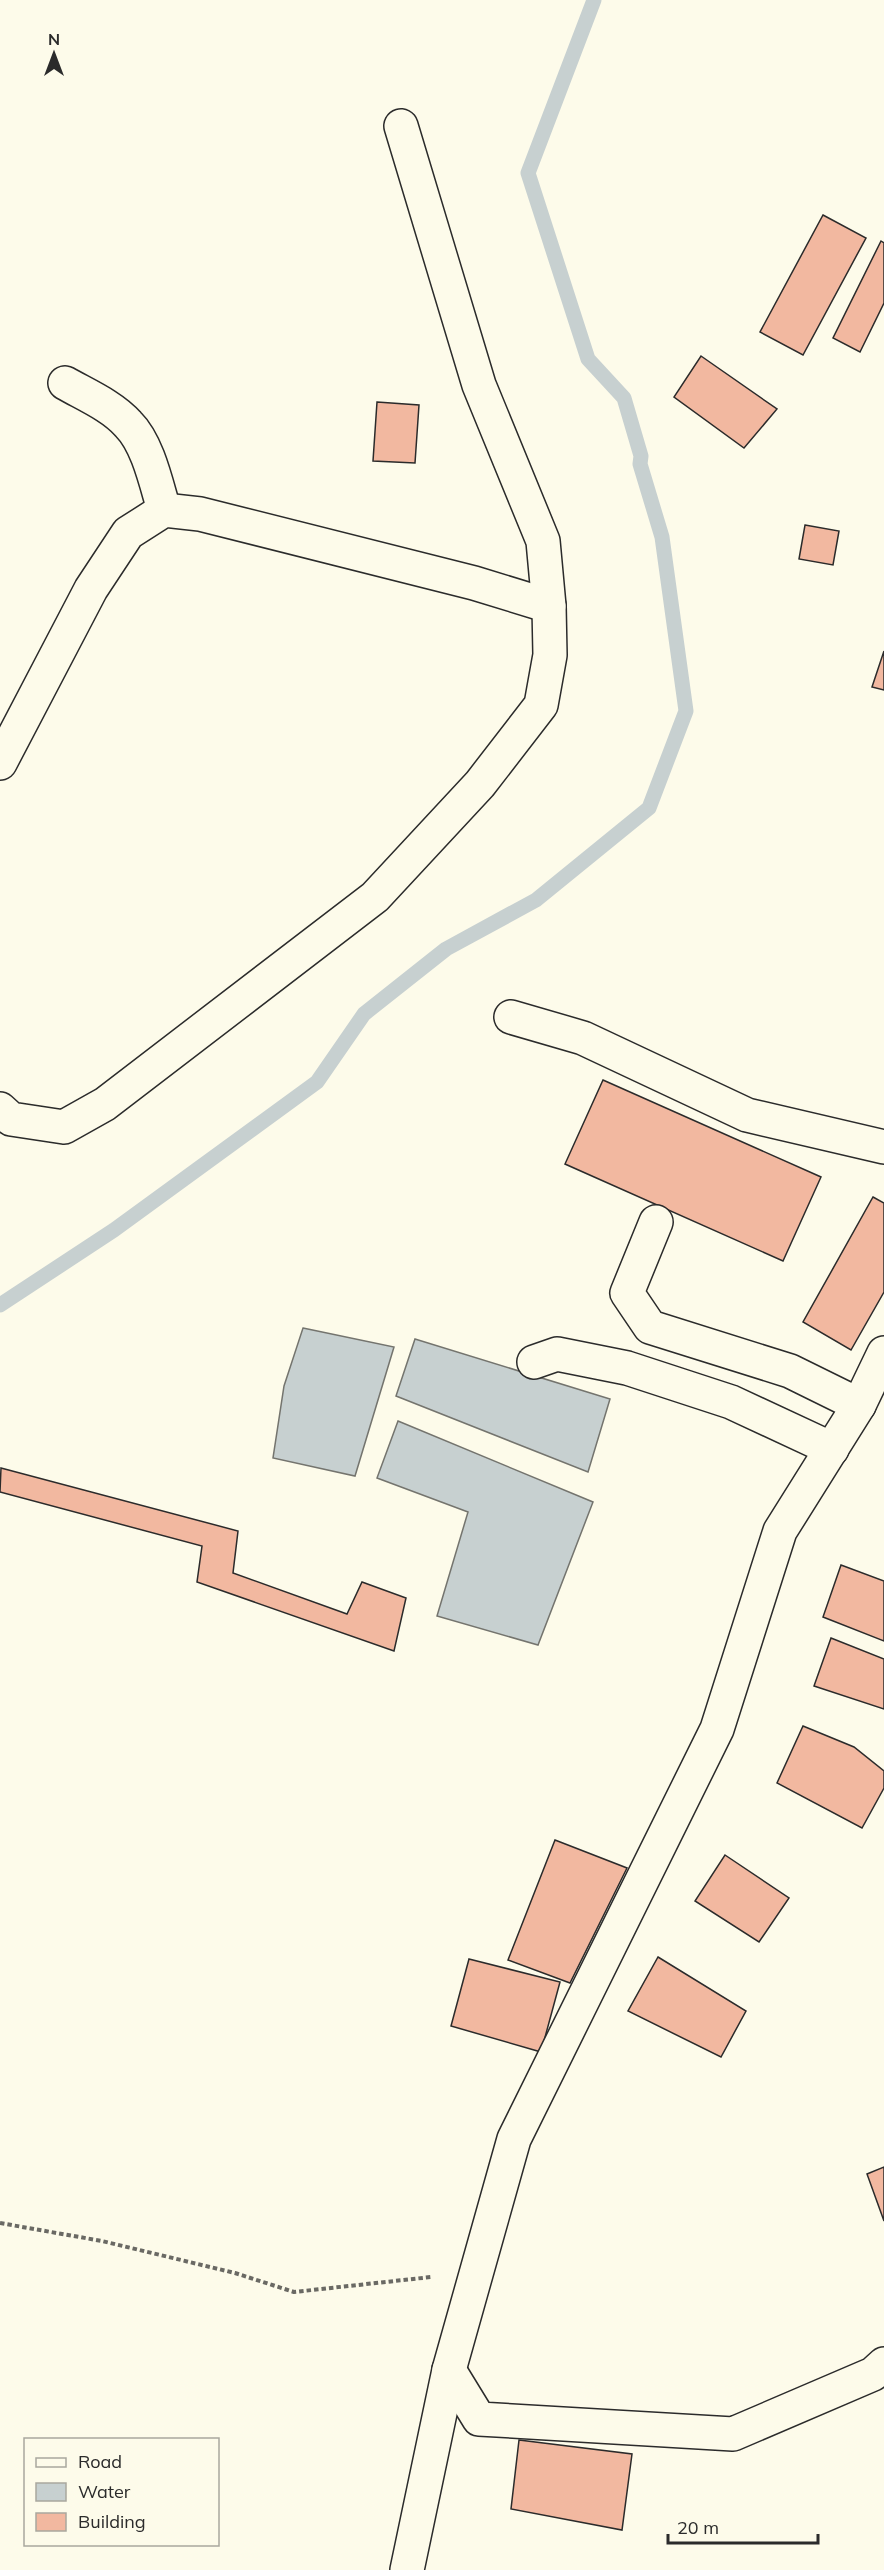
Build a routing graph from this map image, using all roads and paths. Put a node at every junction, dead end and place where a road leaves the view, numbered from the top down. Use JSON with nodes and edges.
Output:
{"nodes":[{"id":1,"x":401,"y":126,"type":"dead end"},
{"id":2,"x":65,"y":383,"type":"dead end"},
{"id":3,"x":164,"y":510,"type":"junction"},
{"id":4,"x":549,"y":606,"type":"junction"},
{"id":5,"x":0,"y":763,"type":"edge"},
{"id":6,"x":511,"y":1017,"type":"dead end"},
{"id":7,"x":0,"y":1109,"type":"edge"},
{"id":8,"x":884,"y":1147,"type":"edge"},
{"id":9,"x":656,"y":1222,"type":"dead end"},
{"id":10,"x":884,"y":1353,"type":"edge"},
{"id":11,"x":534,"y":1362,"type":"dead end"},
{"id":12,"x":860,"y":1405,"type":"junction"},
{"id":13,"x":832,"y":1449,"type":"junction"},
{"id":14,"x":0,"y":2223,"type":"edge"},
{"id":15,"x":436,"y":2277,"type":"dead end"},
{"id":16,"x":884,"y":2364,"type":"edge"},
{"id":17,"x":449,"y":2370,"type":"junction"},
{"id":18,"x":407,"y":2570,"type":"edge"}],
"edges":[{"from":1,"to":4,"type":"street"},
{"from":2,"to":3,"type":"street"},
{"from":3,"to":4,"type":"street"},
{"from":3,"to":5,"type":"street"},
{"from":4,"to":7,"type":"street"},
{"from":6,"to":8,"type":"street"},
{"from":9,"to":12,"type":"street"},
{"from":10,"to":12,"type":"street"},
{"from":11,"to":13,"type":"street"},
{"from":12,"to":13,"type":"street"},
{"from":13,"to":17,"type":"street"},
{"from":14,"to":15,"type":"path"},
{"from":16,"to":17,"type":"street"},
{"from":17,"to":18,"type":"street"}]}
